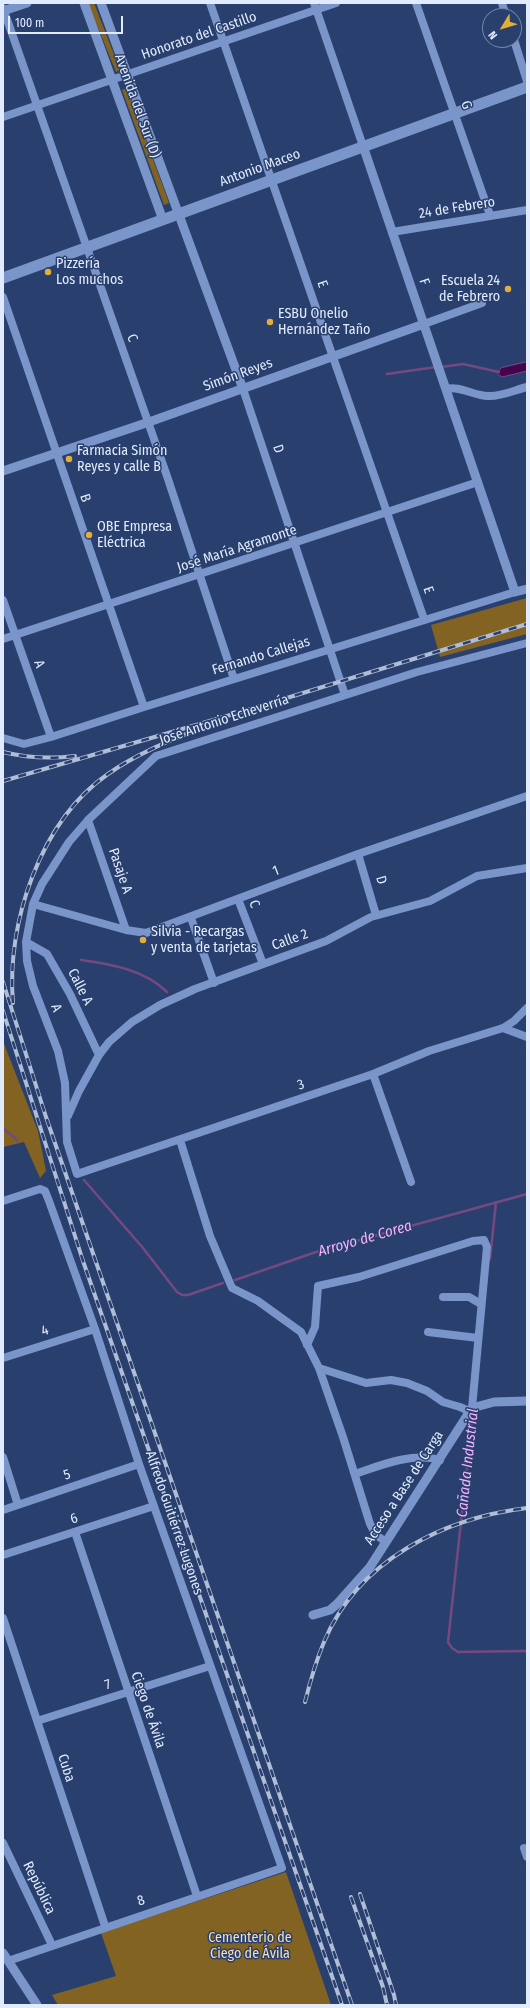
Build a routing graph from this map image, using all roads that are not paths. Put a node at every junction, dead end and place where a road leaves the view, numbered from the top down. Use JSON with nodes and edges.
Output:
{"nodes":[{"id":1,"x":27,"y":3,"type":"edge"},
{"id":2,"x":84,"y":3,"type":"edge"},
{"id":3,"x":101,"y":3,"type":"edge"},
{"id":4,"x":210,"y":3,"type":"edge"},
{"id":5,"x":336,"y":3,"type":"edge"},
{"id":6,"x":416,"y":3,"type":"edge"},
{"id":7,"x":315,"y":6,"type":"edge"},
{"id":8,"x":3,"y":10,"type":"edge"},
{"id":9,"x":224,"y":42,"type":"junction"},
{"id":10,"x":517,"y":48,"type":"edge"},
{"id":11,"x":127,"y":75,"type":"junction"},
{"id":12,"x":113,"y":81,"type":"junction"},
{"id":13,"x":527,"y":81,"type":"edge"},
{"id":14,"x":527,"y":87,"type":"edge"},
{"id":15,"x":37,"y":106,"type":"junction"},
{"id":16,"x":455,"y":113,"type":"junction"},
{"id":17,"x":3,"y":118,"type":"edge"},
{"id":18,"x":363,"y":146,"type":"junction"},
{"id":19,"x":272,"y":179,"type":"junction"},
{"id":20,"x":527,"y":210,"type":"edge"},
{"id":21,"x":179,"y":214,"type":"junction"},
{"id":22,"x":490,"y":215,"type":"junction"},
{"id":23,"x":163,"y":220,"type":"junction"},
{"id":24,"x":392,"y":232,"type":"junction"},
{"id":25,"x":86,"y":248,"type":"junction"},
{"id":26,"x":3,"y":278,"type":"edge"},
{"id":27,"x":3,"y":297,"type":"edge"},
{"id":28,"x":482,"y":303,"type":"dead end"},
{"id":29,"x":424,"y":324,"type":"junction"},
{"id":30,"x":333,"y":356,"type":"junction"},
{"id":31,"x":445,"y":385,"type":"junction"},
{"id":32,"x":527,"y":387,"type":"edge"},
{"id":33,"x":243,"y":389,"type":"junction"},
{"id":34,"x":149,"y":422,"type":"junction"},
{"id":35,"x":56,"y":453,"type":"junction"},
{"id":36,"x":3,"y":471,"type":"edge"},
{"id":37,"x":478,"y":482,"type":"junction"},
{"id":38,"x":388,"y":512,"type":"junction"},
{"id":39,"x":294,"y":543,"type":"junction"},
{"id":40,"x":201,"y":575,"type":"junction"},
{"id":41,"x":527,"y":589,"type":"edge"},
{"id":42,"x":515,"y":592,"type":"junction"},
{"id":43,"x":3,"y":600,"type":"edge"},
{"id":44,"x":108,"y":604,"type":"junction"},
{"id":45,"x":424,"y":619,"type":"junction"},
{"id":46,"x":15,"y":635,"type":"junction"},
{"id":47,"x":3,"y":639,"type":"edge"},
{"id":48,"x":527,"y":643,"type":"edge"},
{"id":49,"x":329,"y":650,"type":"junction"},
{"id":50,"x":234,"y":679,"type":"junction"},
{"id":51,"x":345,"y":695,"type":"junction"},
{"id":52,"x":144,"y":707,"type":"junction"},
{"id":53,"x":51,"y":737,"type":"junction"},
{"id":54,"x":3,"y":738,"type":"edge"},
{"id":55,"x":527,"y":796,"type":"edge"},
{"id":56,"x":88,"y":820,"type":"junction"},
{"id":57,"x":358,"y":854,"type":"junction"},
{"id":58,"x":527,"y":868,"type":"edge"},
{"id":59,"x":238,"y":899,"type":"junction"},
{"id":60,"x":33,"y":904,"type":"junction"},
{"id":61,"x":376,"y":915,"type":"junction"},
{"id":62,"x":191,"y":918,"type":"junction"},
{"id":63,"x":126,"y":930,"type":"junction"},
{"id":64,"x":26,"y":942,"type":"junction"},
{"id":65,"x":263,"y":964,"type":"junction"},
{"id":66,"x":214,"y":983,"type":"junction"},
{"id":67,"x":527,"y":1008,"type":"edge"},
{"id":68,"x":503,"y":1028,"type":"junction"},
{"id":69,"x":527,"y":1037,"type":"edge"},
{"id":70,"x":99,"y":1054,"type":"junction"},
{"id":71,"x":373,"y":1074,"type":"junction"},
{"id":72,"x":66,"y":1121,"type":"junction"},
{"id":73,"x":180,"y":1140,"type":"junction"},
{"id":74,"x":77,"y":1174,"type":"joint"},
{"id":75,"x":411,"y":1182,"type":"dead end"},
{"id":76,"x":3,"y":1201,"type":"edge"},
{"id":77,"x":443,"y":1297,"type":"dead end"},
{"id":78,"x":481,"y":1304,"type":"junction"},
{"id":79,"x":95,"y":1329,"type":"junction"},
{"id":80,"x":428,"y":1332,"type":"dead end"},
{"id":81,"x":478,"y":1338,"type":"junction"},
{"id":82,"x":307,"y":1345,"type":"junction"},
{"id":83,"x":3,"y":1358,"type":"edge"},
{"id":84,"x":319,"y":1368,"type":"junction"},
{"id":85,"x":527,"y":1401,"type":"edge"},
{"id":86,"x":470,"y":1410,"type":"junction"},
{"id":87,"x":3,"y":1457,"type":"edge"},
{"id":88,"x":440,"y":1460,"type":"junction"},
{"id":89,"x":138,"y":1464,"type":"junction"},
{"id":90,"x":355,"y":1474,"type":"junction"},
{"id":91,"x":18,"y":1505,"type":"junction"},
{"id":92,"x":154,"y":1506,"type":"junction"},
{"id":93,"x":3,"y":1510,"type":"edge"},
{"id":94,"x":75,"y":1532,"type":"junction"},
{"id":95,"x":386,"y":1542,"type":"junction"},
{"id":96,"x":3,"y":1555,"type":"edge"},
{"id":97,"x":313,"y":1615,"type":"dead end"},
{"id":98,"x":3,"y":1618,"type":"edge"},
{"id":99,"x":210,"y":1666,"type":"junction"},
{"id":100,"x":128,"y":1692,"type":"junction"},
{"id":101,"x":37,"y":1721,"type":"junction"},
{"id":102,"x":3,"y":1843,"type":"edge"},
{"id":103,"x":524,"y":1848,"type":"dead end"},
{"id":104,"x":527,"y":1857,"type":"edge"},
{"id":105,"x":282,"y":1868,"type":"joint"},
{"id":106,"x":197,"y":1896,"type":"junction"},
{"id":107,"x":105,"y":1926,"type":"junction"},
{"id":108,"x":52,"y":1945,"type":"junction"},
{"id":109,"x":3,"y":1953,"type":"edge"},
{"id":110,"x":8,"y":1961,"type":"junction"},
{"id":111,"x":37,"y":2005,"type":"edge"}],
"edges":[{"from":1,"to":8,"type":"street"},
{"from":2,"to":12,"type":"street","name":"Avenida del Sur (D)"},
{"from":3,"to":11,"type":"street","name":"Avenida del Sur (D)"},
{"from":4,"to":9,"type":"street","name":"E"},
{"from":5,"to":7,"type":"street","name":"Honorato del Castillo"},
{"from":6,"to":16,"type":"street","name":"G"},
{"from":7,"to":9,"type":"street","name":"Honorato del Castillo"},
{"from":7,"to":18,"type":"street","name":"F"},
{"from":8,"to":15,"type":"street","name":"C"},
{"from":9,"to":11,"type":"street","name":"Honorato del Castillo"},
{"from":9,"to":19,"type":"street","name":"E"},
{"from":10,"to":13,"type":"street"},
{"from":11,"to":12,"type":"street","name":"Honorato del Castillo"},
{"from":11,"to":21,"type":"street","name":"Avenida del Sur (D)"},
{"from":12,"to":15,"type":"street","name":"Honorato del Castillo"},
{"from":12,"to":23,"type":"street","name":"Avenida del Sur (D)"},
{"from":14,"to":16,"type":"main road","name":"Antonio Maceo"},
{"from":15,"to":17,"type":"street","name":"Honorato del Castillo"},
{"from":15,"to":25,"type":"street","name":"C"},
{"from":16,"to":18,"type":"main road","name":"Antonio Maceo"},
{"from":16,"to":22,"type":"street","name":"G"},
{"from":18,"to":19,"type":"main road","name":"Antonio Maceo"},
{"from":18,"to":24,"type":"street","name":"F"},
{"from":19,"to":21,"type":"main road","name":"Antonio Maceo"},
{"from":19,"to":30,"type":"street","name":"E"},
{"from":20,"to":22,"type":"street","name":"24 de Febrero"},
{"from":21,"to":23,"type":"main road","name":"Antonio Maceo"},
{"from":21,"to":33,"type":"street","name":"D"},
{"from":22,"to":24,"type":"street","name":"24 de Febrero"},
{"from":23,"to":25,"type":"main road","name":"Antonio Maceo"},
{"from":24,"to":29,"type":"street","name":"F"},
{"from":25,"to":26,"type":"main road","name":"Antonio Maceo"},
{"from":25,"to":34,"type":"street","name":"C"},
{"from":27,"to":35,"type":"street","name":"B"},
{"from":28,"to":29,"type":"street","name":"Simón Reyes"},
{"from":29,"to":30,"type":"street","name":"Simón Reyes"},
{"from":29,"to":31,"type":"street","name":"F"},
{"from":30,"to":33,"type":"street","name":"Simón Reyes"},
{"from":30,"to":38,"type":"street","name":"E"},
{"from":31,"to":32,"type":"street"},
{"from":31,"to":37,"type":"street","name":"F"},
{"from":33,"to":34,"type":"street","name":"Simón Reyes"},
{"from":33,"to":39,"type":"street","name":"D"},
{"from":34,"to":35,"type":"street","name":"Simón Reyes"},
{"from":34,"to":40,"type":"street","name":"C"},
{"from":35,"to":36,"type":"street","name":"Simón Reyes"},
{"from":35,"to":44,"type":"street","name":"B"},
{"from":37,"to":38,"type":"street","name":"José María Agramonte"},
{"from":37,"to":42,"type":"street","name":"F"},
{"from":38,"to":39,"type":"street","name":"José María Agramonte"},
{"from":38,"to":45,"type":"street","name":"E"},
{"from":39,"to":40,"type":"street","name":"José María Agramonte"},
{"from":39,"to":49,"type":"street","name":"D"},
{"from":40,"to":44,"type":"street","name":"José María Agramonte"},
{"from":40,"to":50,"type":"street","name":"C"},
{"from":41,"to":42,"type":"street","name":"Fernando Callejas"},
{"from":42,"to":45,"type":"street","name":"Fernando Callejas"},
{"from":43,"to":46,"type":"street","name":"A"},
{"from":44,"to":46,"type":"street","name":"José María Agramonte"},
{"from":44,"to":52,"type":"street","name":"B"},
{"from":45,"to":49,"type":"street","name":"Fernando Callejas"},
{"from":46,"to":47,"type":"street","name":"José María Agramonte"},
{"from":46,"to":53,"type":"street","name":"A"},
{"from":48,"to":51,"type":"street","name":"José Antonio Echeverría"},
{"from":49,"to":50,"type":"street","name":"Fernando Callejas"},
{"from":49,"to":51,"type":"street","name":"D"},
{"from":50,"to":52,"type":"street","name":"Fernando Callejas"},
{"from":51,"to":56,"type":"street","name":"José Antonio Echeverría"},
{"from":52,"to":53,"type":"street","name":"Fernando Callejas"},
{"from":53,"to":54,"type":"street","name":"Fernando Callejas"},
{"from":55,"to":57,"type":"street","name":"1"},
{"from":56,"to":60,"type":"street","name":"José Antonio Echeverría"},
{"from":56,"to":63,"type":"street","name":"Pasaje A"},
{"from":57,"to":59,"type":"street","name":"1"},
{"from":57,"to":61,"type":"street","name":"D"},
{"from":58,"to":61,"type":"street","name":"Calle 2"},
{"from":59,"to":62,"type":"street","name":"1"},
{"from":59,"to":65,"type":"street","name":"C"},
{"from":60,"to":63,"type":"street","name":"1"},
{"from":60,"to":64,"type":"street","name":"A"},
{"from":61,"to":65,"type":"street","name":"Calle 2"},
{"from":62,"to":63,"type":"street","name":"1"},
{"from":62,"to":66,"type":"street"},
{"from":64,"to":70,"type":"street","name":"Calle A"},
{"from":64,"to":72,"type":"street","name":"A"},
{"from":65,"to":66,"type":"street","name":"Calle 2"},
{"from":66,"to":70,"type":"street","name":"Calle 2"},
{"from":67,"to":68,"type":"street","name":"3"},
{"from":68,"to":69,"type":"street"},
{"from":68,"to":71,"type":"street","name":"3"},
{"from":70,"to":72,"type":"street","name":"Calle 2"},
{"from":71,"to":73,"type":"street","name":"3"},
{"from":71,"to":75,"type":"street"},
{"from":72,"to":74,"type":"street","name":"A"},
{"from":73,"to":74,"type":"street","name":"3"},
{"from":73,"to":82,"type":"street"},
{"from":76,"to":79,"type":"street","name":"Alfredo Guitiérrez Lugones"},
{"from":77,"to":78,"type":"street"},
{"from":78,"to":81,"type":"street"},
{"from":78,"to":82,"type":"street"},
{"from":79,"to":83,"type":"street","name":"4"},
{"from":79,"to":89,"type":"street","name":"Alfredo Guitiérrez Lugones"},
{"from":80,"to":81,"type":"street"},
{"from":81,"to":86,"type":"street"},
{"from":82,"to":84,"type":"street"},
{"from":84,"to":86,"type":"street"},
{"from":84,"to":90,"type":"street"},
{"from":85,"to":86,"type":"street"},
{"from":86,"to":88,"type":"street","name":"Acceso a Base de Carga"},
{"from":87,"to":91,"type":"street"},
{"from":88,"to":90,"type":"street"},
{"from":88,"to":95,"type":"street","name":"Acceso a Base de Carga"},
{"from":89,"to":91,"type":"street","name":"5"},
{"from":89,"to":92,"type":"street","name":"Alfredo Guitiérrez Lugones"},
{"from":90,"to":95,"type":"street"},
{"from":91,"to":93,"type":"street","name":"5"},
{"from":92,"to":94,"type":"street","name":"6"},
{"from":92,"to":99,"type":"street","name":"Alfredo Guitiérrez Lugones"},
{"from":94,"to":96,"type":"street","name":"6"},
{"from":94,"to":100,"type":"street","name":"Ciego de Ávila"},
{"from":95,"to":97,"type":"street","name":"Acceso a Base de Carga"},
{"from":98,"to":101,"type":"street","name":"Cuba"},
{"from":99,"to":100,"type":"street","name":"7"},
{"from":99,"to":105,"type":"street","name":"Alfredo Guitiérrez Lugones"},
{"from":100,"to":101,"type":"street","name":"7"},
{"from":100,"to":106,"type":"street","name":"Ciego de Ávila"},
{"from":101,"to":107,"type":"street","name":"Cuba"},
{"from":102,"to":108,"type":"street","name":"República"},
{"from":103,"to":104,"type":"street"},
{"from":105,"to":106,"type":"street","name":"8"},
{"from":106,"to":107,"type":"street","name":"8"},
{"from":107,"to":108,"type":"street","name":"8"},
{"from":108,"to":110,"type":"street","name":"8"},
{"from":109,"to":110,"type":"street"},
{"from":110,"to":111,"type":"street"}]}
